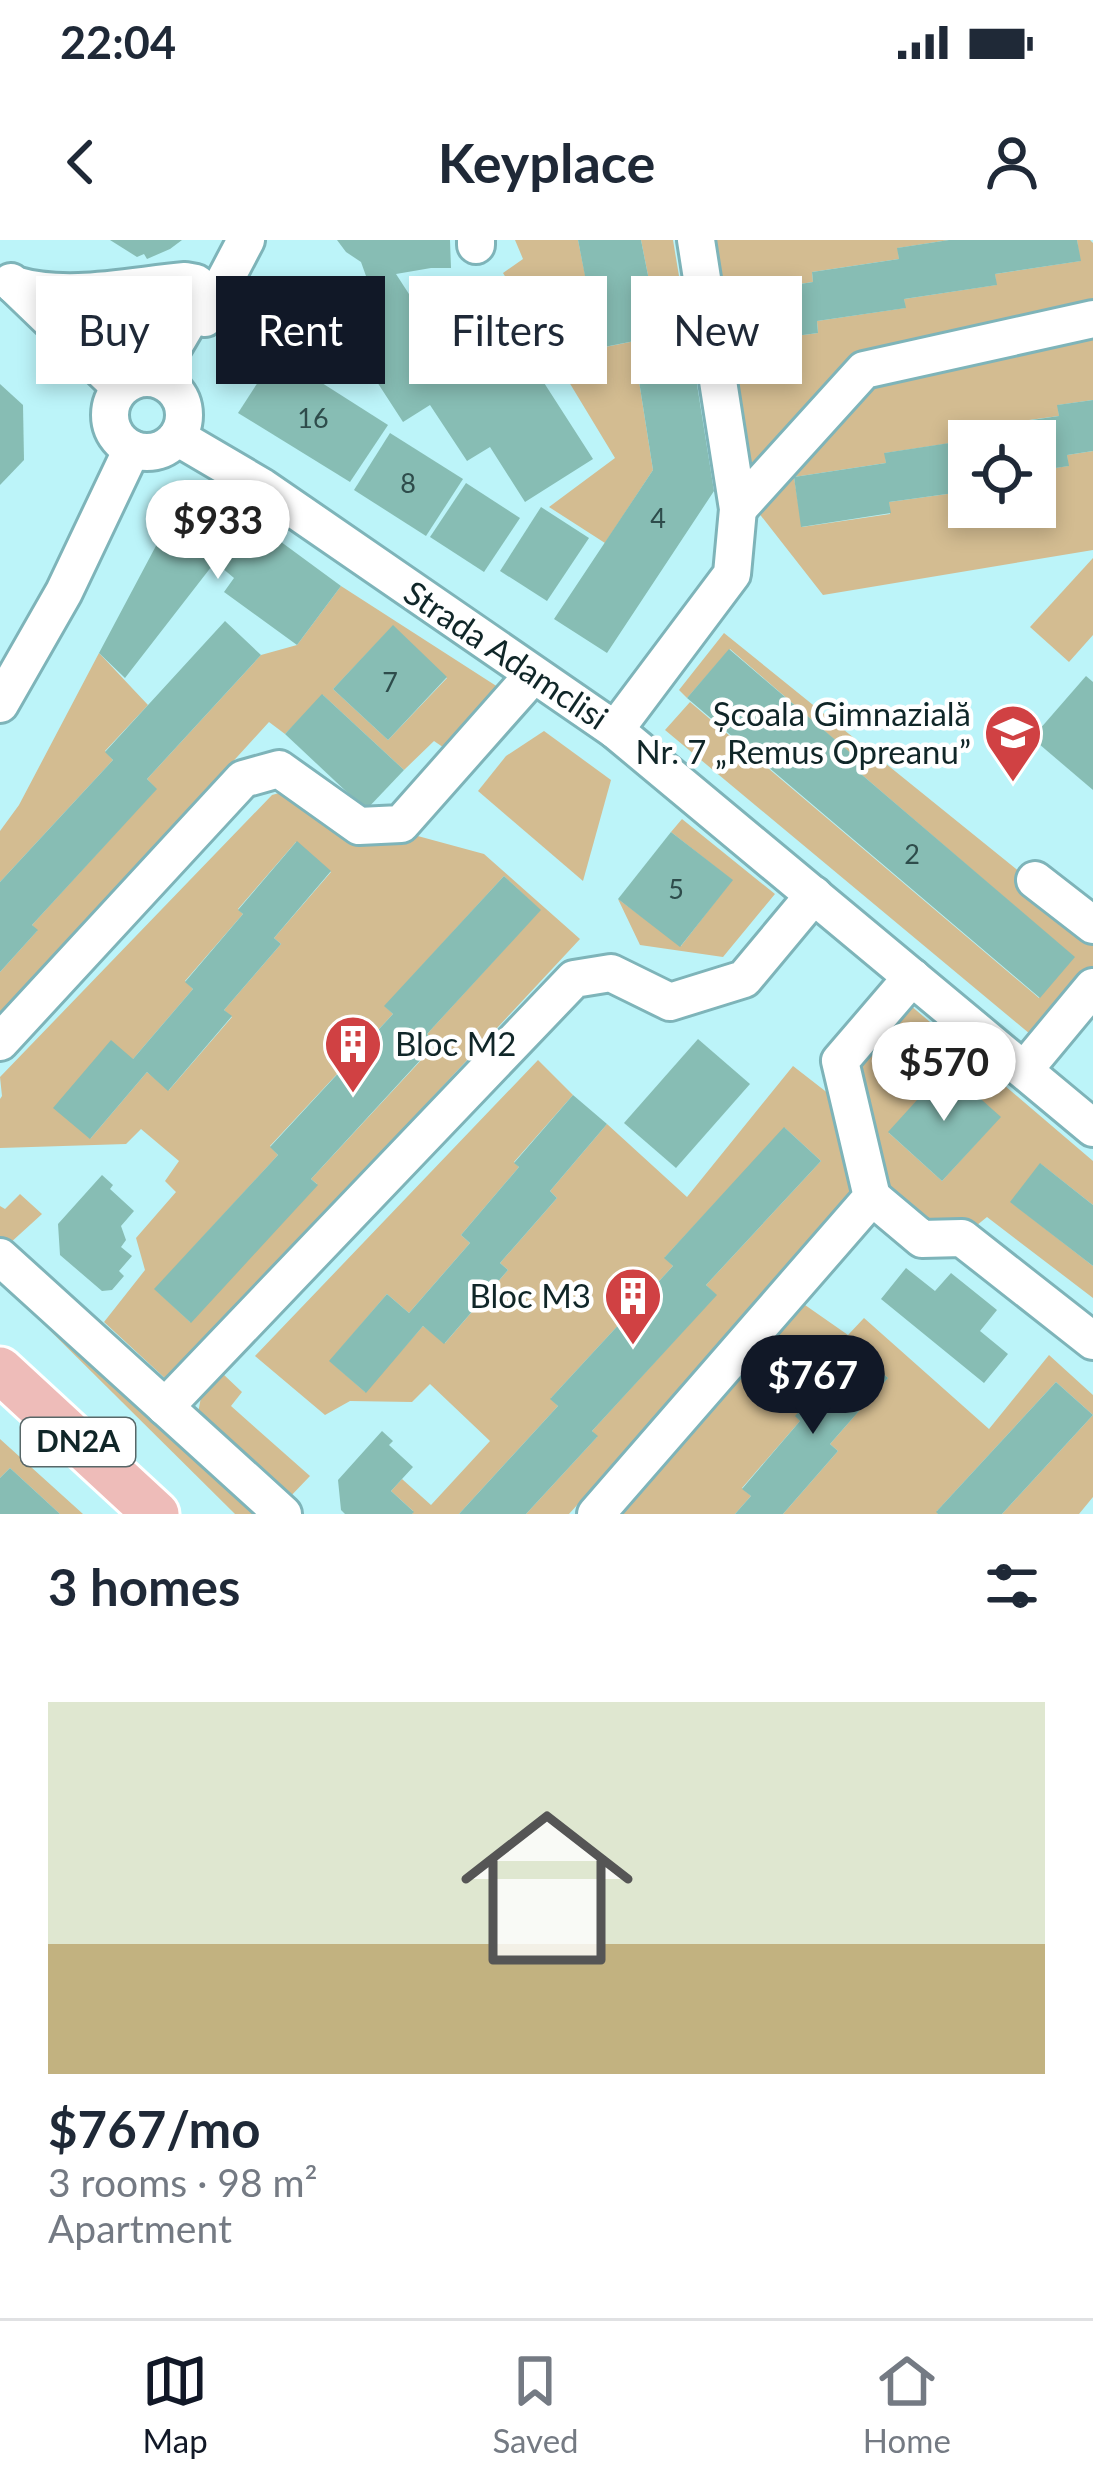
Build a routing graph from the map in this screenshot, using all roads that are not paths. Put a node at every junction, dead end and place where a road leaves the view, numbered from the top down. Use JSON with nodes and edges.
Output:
{"nodes":[{"id":1,"x":247,"y":240,"type":"edge"},
{"id":2,"x":697,"y":240,"type":"edge"},
{"id":3,"x":7,"y":278,"type":"edge"},
{"id":4,"x":192,"y":282,"type":"edge"},
{"id":5,"x":36,"y":292,"type":"edge"},
{"id":6,"x":36,"y":300,"type":"edge"},
{"id":7,"x":192,"y":313,"type":"edge"},
{"id":8,"x":1093,"y":319,"type":"edge"},
{"id":9,"x":192,"y":335,"type":"edge"},
{"id":10,"x":145,"y":384,"type":"edge"},
{"id":11,"x":151,"y":384,"type":"edge"},
{"id":12,"x":177,"y":437,"type":"junction"},
{"id":13,"x":132,"y":449,"type":"junction"},
{"id":14,"x":738,"y":508,"type":"junction"},
{"id":15,"x":533,"y":675,"type":"junction"},
{"id":16,"x":0,"y":704,"type":"edge"},
{"id":17,"x":615,"y":730,"type":"junction"},
{"id":18,"x":1035,"y":880,"type":"dead end"},
{"id":19,"x":814,"y":895,"type":"junction"},
{"id":20,"x":1093,"y":925,"type":"edge"},
{"id":21,"x":912,"y":977,"type":"junction"},
{"id":22,"x":1093,"y":987,"type":"edge"},
{"id":23,"x":0,"y":1042,"type":"edge"},
{"id":24,"x":1024,"y":1070,"type":"junction"},
{"id":25,"x":1093,"y":1128,"type":"edge"},
{"id":26,"x":872,"y":1197,"type":"junction"},
{"id":27,"x":0,"y":1257,"type":"edge"},
{"id":28,"x":1093,"y":1341,"type":"edge"},
{"id":29,"x":0,"y":1370,"type":"edge"},
{"id":30,"x":165,"y":1407,"type":"junction"},
{"id":31,"x":156,"y":1514,"type":"edge"},
{"id":32,"x":283,"y":1514,"type":"edge"},
{"id":33,"x":596,"y":1514,"type":"edge"}],
"edges":[{"from":1,"to":9,"type":"street"},
{"from":2,"to":14,"type":"street"},
{"from":3,"to":5,"type":"street"},
{"from":3,"to":6,"type":"street"},
{"from":4,"to":7,"type":"street"},
{"from":8,"to":14,"type":"street"},
{"from":10,"to":13,"type":"street"},
{"from":11,"to":12,"type":"street"},
{"from":12,"to":13,"type":"street"},
{"from":12,"to":15,"type":"street","name":"Strada Adamclisi"},
{"from":13,"to":16,"type":"street"},
{"from":14,"to":17,"type":"street"},
{"from":15,"to":17,"type":"street","name":"Strada Adamclisi"},
{"from":15,"to":23,"type":"street"},
{"from":17,"to":19,"type":"street","name":"Strada Adamclisi"},
{"from":18,"to":20,"type":"street"},
{"from":19,"to":21,"type":"street","name":"Strada Adamclisi"},
{"from":19,"to":30,"type":"street"},
{"from":21,"to":24,"type":"street","name":"Strada Adamclisi"},
{"from":21,"to":26,"type":"street"},
{"from":22,"to":24,"type":"street"},
{"from":24,"to":25,"type":"street","name":"Strada Adamclisi"},
{"from":26,"to":28,"type":"street"},
{"from":26,"to":33,"type":"street"},
{"from":27,"to":30,"type":"street"},
{"from":29,"to":31,"type":"main road","number":"DN2A"},
{"from":30,"to":32,"type":"street"}]}
